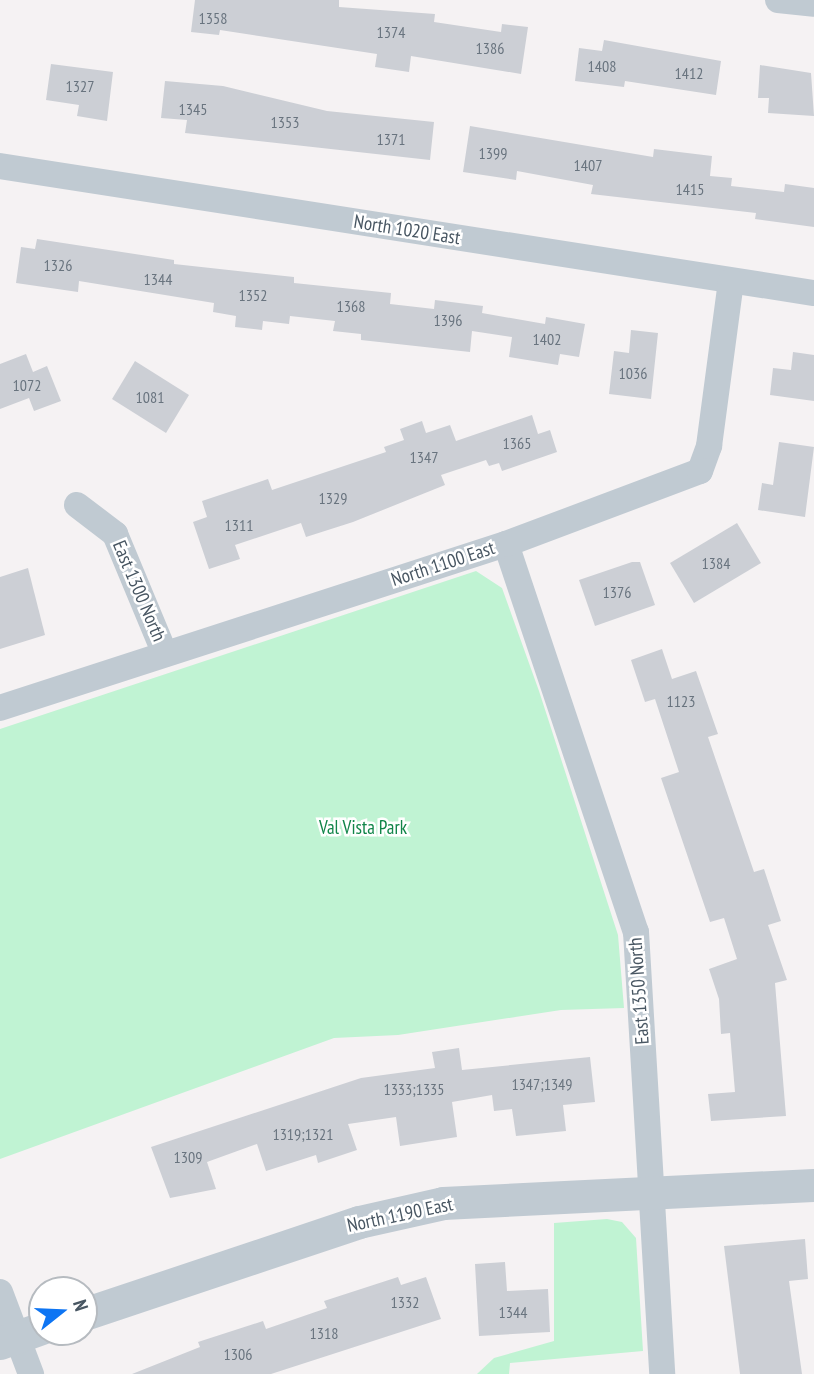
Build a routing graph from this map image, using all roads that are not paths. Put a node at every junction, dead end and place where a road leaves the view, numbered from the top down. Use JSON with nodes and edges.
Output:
{"nodes":[{"id":1,"x":778,"y":0,"type":"edge"},
{"id":2,"x":814,"y":4,"type":"edge"},
{"id":3,"x":0,"y":166,"type":"edge"},
{"id":4,"x":731,"y":281,"type":"junction"},
{"id":5,"x":814,"y":293,"type":"edge"},
{"id":6,"x":77,"y":505,"type":"dead end"},
{"id":7,"x":506,"y":544,"type":"junction"},
{"id":8,"x":165,"y":654,"type":"junction"},
{"id":9,"x":0,"y":708,"type":"edge"},
{"id":10,"x":814,"y":1185,"type":"edge"},
{"id":11,"x":653,"y":1190,"type":"junction"},
{"id":12,"x":0,"y":1292,"type":"edge"},
{"id":13,"x":98,"y":1309,"type":"edge"},
{"id":14,"x":20,"y":1336,"type":"edge"},
{"id":15,"x":31,"y":1374,"type":"edge"},
{"id":16,"x":662,"y":1374,"type":"edge"}],
"edges":[{"from":1,"to":2,"type":"street"},
{"from":3,"to":4,"type":"street","name":"North 1020 East"},
{"from":4,"to":5,"type":"street","name":"North 1020 East"},
{"from":4,"to":7,"type":"street","name":"North 1100 East"},
{"from":6,"to":8,"type":"street","name":"East 1300 North"},
{"from":7,"to":8,"type":"street","name":"North 1100 East"},
{"from":7,"to":11,"type":"street","name":"East 1350 North"},
{"from":8,"to":9,"type":"street","name":"North 1100 East"},
{"from":10,"to":11,"type":"street","name":"North 1190 East"},
{"from":11,"to":13,"type":"street","name":"North 1190 East"},
{"from":11,"to":16,"type":"street","name":"East 1350 North"},
{"from":12,"to":14,"type":"street"},
{"from":14,"to":15,"type":"street"}]}
